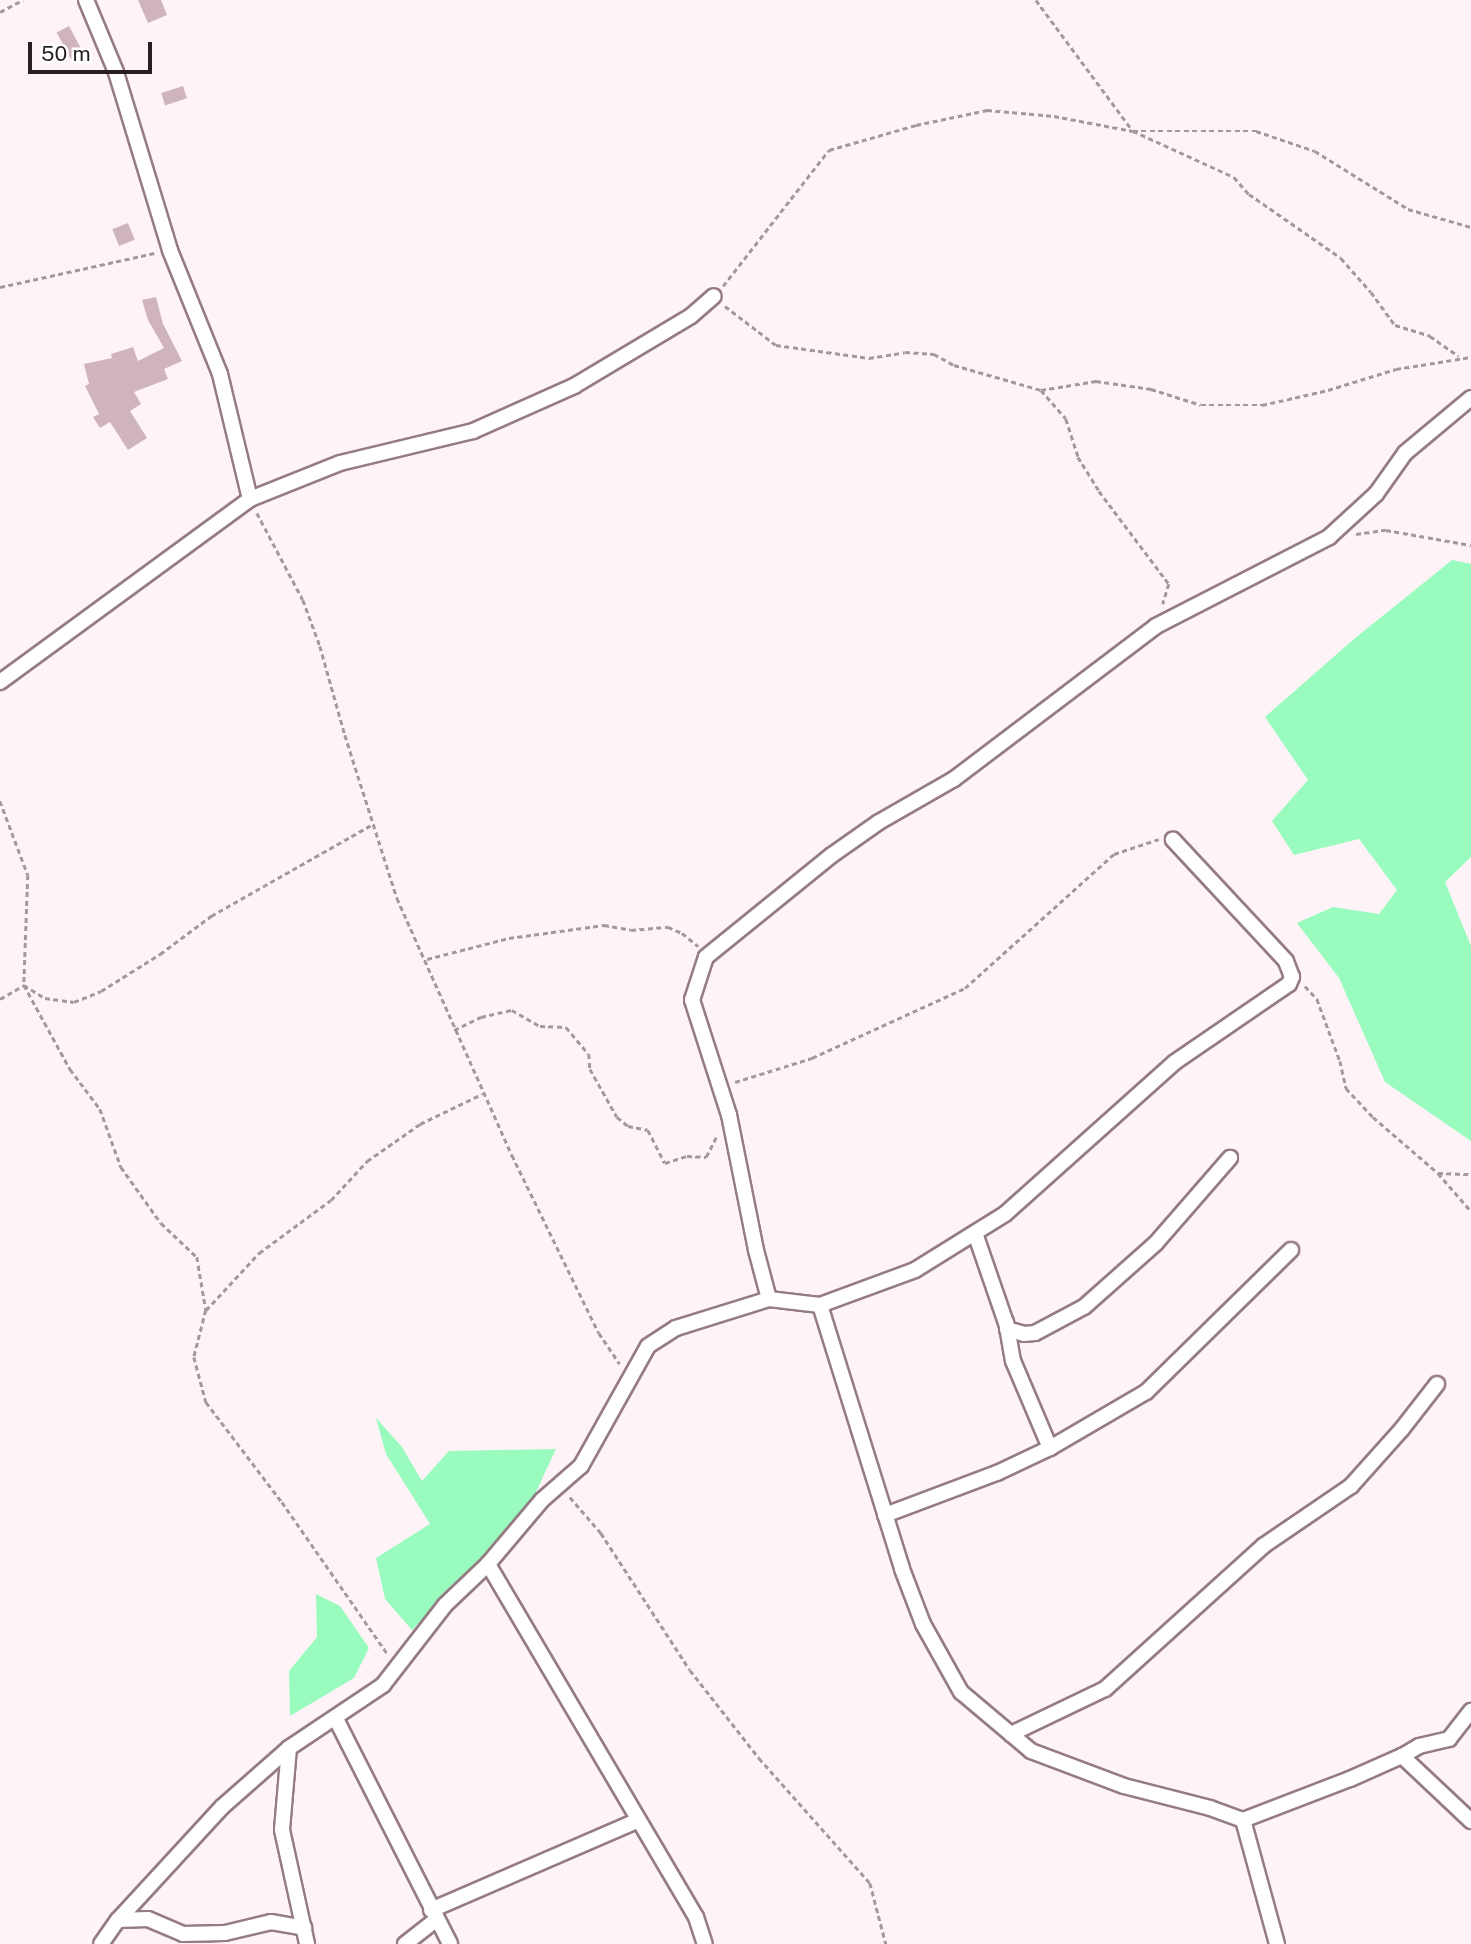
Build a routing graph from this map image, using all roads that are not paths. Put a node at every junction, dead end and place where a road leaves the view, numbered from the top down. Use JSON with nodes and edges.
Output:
{"nodes":[{"id":1,"x":86,"y":0,"type":"edge"},
{"id":2,"x":714,"y":296,"type":"road end"},
{"id":3,"x":1471,"y":398,"type":"edge"},
{"id":4,"x":250,"y":499,"type":"junction"},
{"id":5,"x":0,"y":682,"type":"edge"},
{"id":6,"x":1172,"y":840,"type":"road end"},
{"id":7,"x":1230,"y":1158,"type":"dead end"},
{"id":8,"x":975,"y":1233,"type":"junction"},
{"id":9,"x":1291,"y":1250,"type":"dead end"},
{"id":10,"x":769,"y":1298,"type":"junction"},
{"id":11,"x":820,"y":1305,"type":"junction"},
{"id":12,"x":1007,"y":1329,"type":"junction"},
{"id":13,"x":1437,"y":1384,"type":"dead end"},
{"id":14,"x":1050,"y":1448,"type":"junction"},
{"id":15,"x":885,"y":1515,"type":"junction"},
{"id":16,"x":488,"y":1564,"type":"junction"},
{"id":17,"x":1471,"y":1711,"type":"edge"},
{"id":18,"x":336,"y":1719,"type":"junction"},
{"id":19,"x":1011,"y":1734,"type":"junction"},
{"id":20,"x":289,"y":1748,"type":"junction"},
{"id":21,"x":1402,"y":1756,"type":"junction"},
{"id":22,"x":1243,"y":1820,"type":"junction"},
{"id":23,"x":637,"y":1821,"type":"junction"},
{"id":24,"x":1471,"y":1821,"type":"edge"},
{"id":25,"x":434,"y":1915,"type":"junction"},
{"id":26,"x":118,"y":1920,"type":"junction"},
{"id":27,"x":304,"y":1928,"type":"junction"},
{"id":28,"x":101,"y":1944,"type":"edge"},
{"id":29,"x":307,"y":1944,"type":"edge"},
{"id":30,"x":405,"y":1944,"type":"edge"},
{"id":31,"x":450,"y":1944,"type":"edge"},
{"id":32,"x":705,"y":1944,"type":"edge"},
{"id":33,"x":1277,"y":1944,"type":"edge"}],
"edges":[{"from":1,"to":4,"type":"street"},
{"from":2,"to":4,"type":"street"},
{"from":3,"to":10,"type":"street"},
{"from":4,"to":5,"type":"street"},
{"from":6,"to":8,"type":"street"},
{"from":7,"to":12,"type":"street"},
{"from":8,"to":11,"type":"street"},
{"from":8,"to":12,"type":"street"},
{"from":9,"to":14,"type":"street"},
{"from":10,"to":11,"type":"street"},
{"from":10,"to":16,"type":"street"},
{"from":11,"to":15,"type":"street"},
{"from":12,"to":14,"type":"street"},
{"from":13,"to":19,"type":"street"},
{"from":14,"to":15,"type":"street"},
{"from":15,"to":19,"type":"street"},
{"from":16,"to":18,"type":"street"},
{"from":16,"to":23,"type":"street"},
{"from":17,"to":21,"type":"street"},
{"from":18,"to":20,"type":"street"},
{"from":18,"to":25,"type":"street"},
{"from":19,"to":22,"type":"street"},
{"from":20,"to":26,"type":"street"},
{"from":20,"to":27,"type":"street"},
{"from":21,"to":22,"type":"street"},
{"from":21,"to":24,"type":"street"},
{"from":22,"to":33,"type":"street"},
{"from":23,"to":25,"type":"street"},
{"from":23,"to":32,"type":"street"},
{"from":25,"to":30,"type":"street"},
{"from":25,"to":31,"type":"street"},
{"from":26,"to":27,"type":"street"},
{"from":26,"to":28,"type":"street"},
{"from":27,"to":29,"type":"street"}]}
